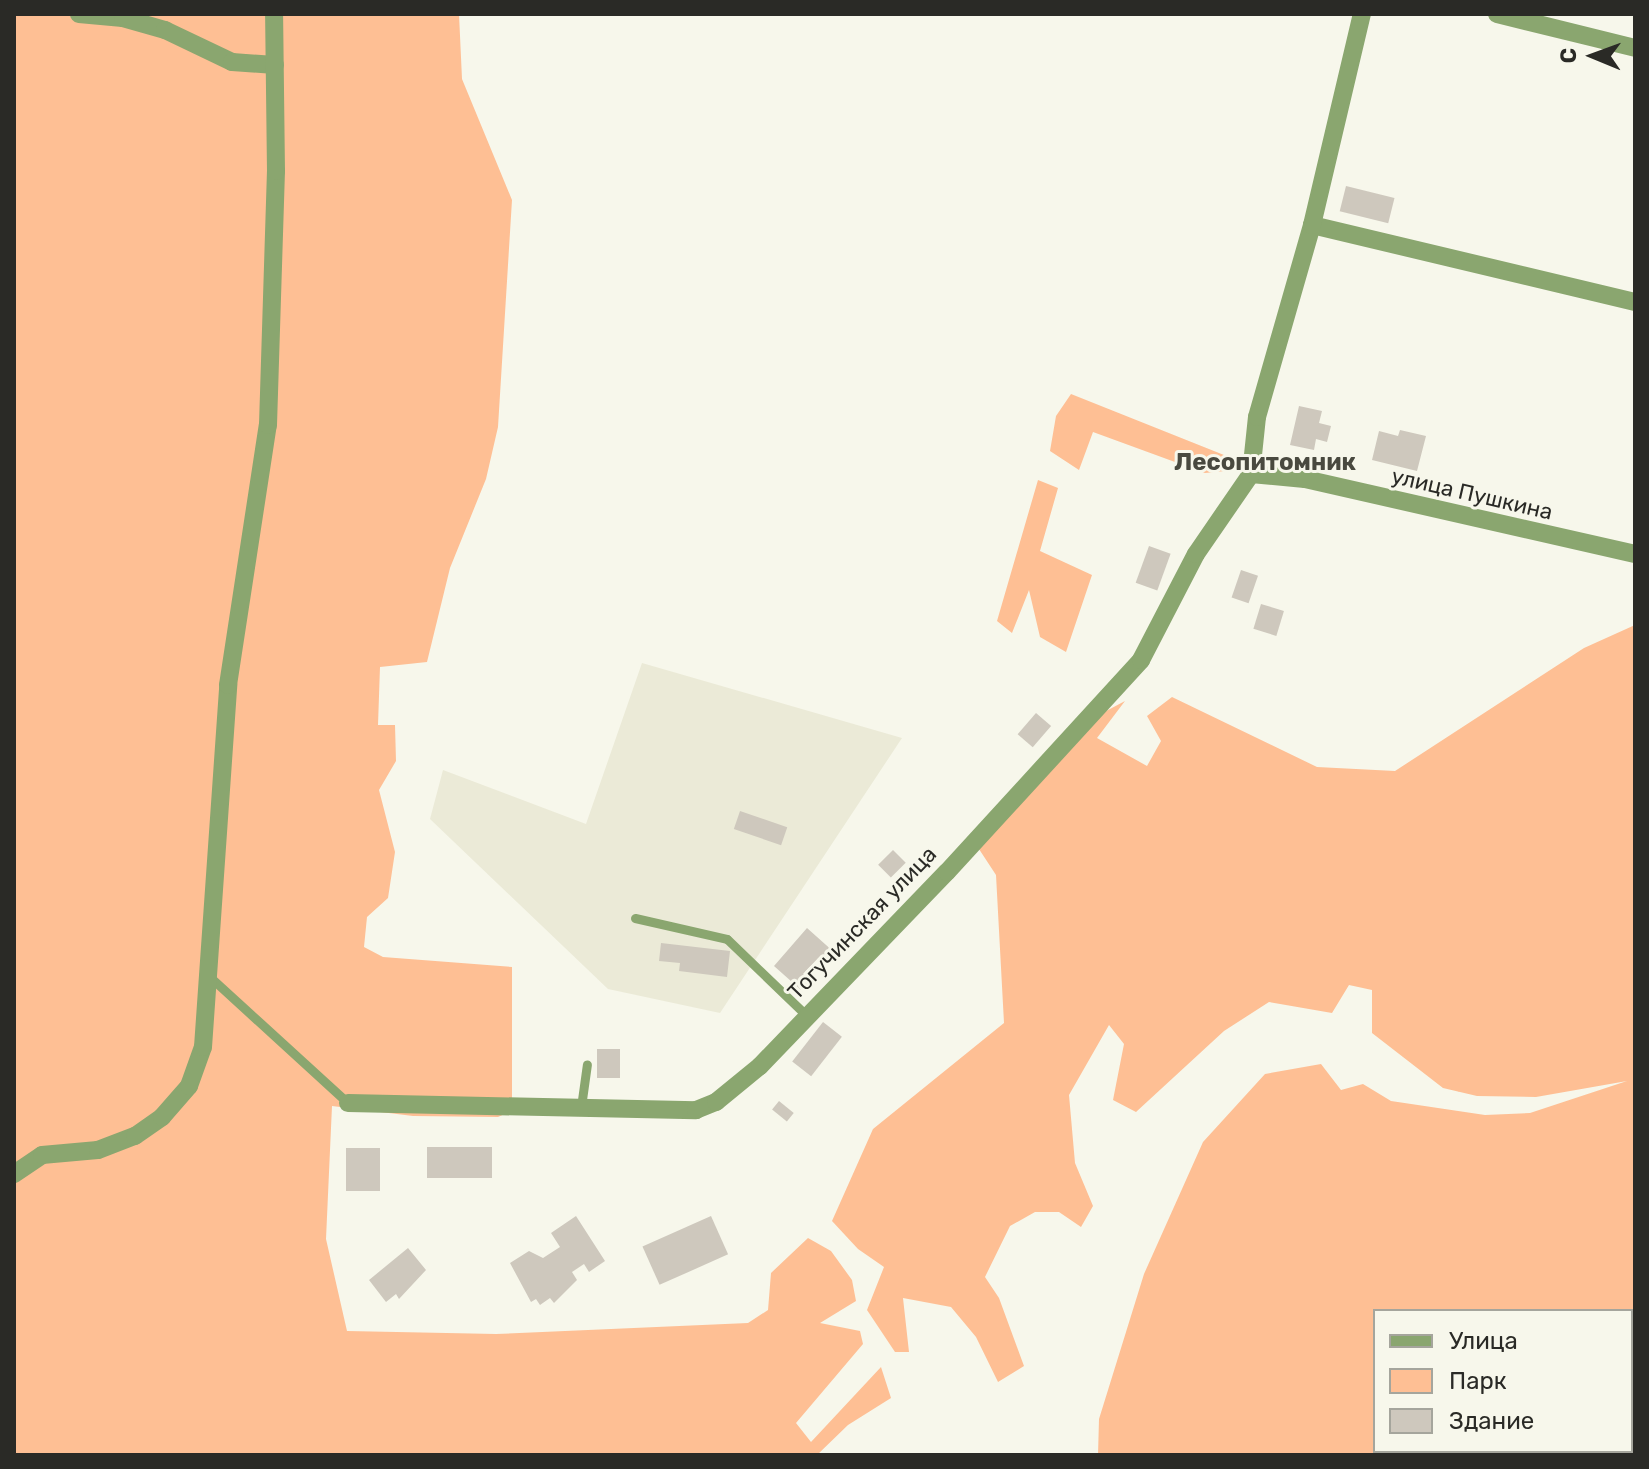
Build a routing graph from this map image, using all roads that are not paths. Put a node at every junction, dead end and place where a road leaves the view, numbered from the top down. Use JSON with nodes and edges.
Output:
{"nodes":[{"id":1,"x":79,"y":14,"type":"edge"},
{"id":2,"x":274,"y":14,"type":"edge"},
{"id":3,"x":1362,"y":14,"type":"edge"},
{"id":4,"x":1497,"y":14,"type":"edge"},
{"id":5,"x":1635,"y":48,"type":"edge"},
{"id":6,"x":275,"y":65,"type":"junction"},
{"id":7,"x":1312,"y":225,"type":"junction"},
{"id":8,"x":1635,"y":302,"type":"edge"},
{"id":9,"x":1251,"y":474,"type":"junction"},
{"id":10,"x":1635,"y":554,"type":"edge"},
{"id":11,"x":635,"y":918,"type":"dead end"},
{"id":12,"x":210,"y":977,"type":"junction"},
{"id":13,"x":806,"y":1015,"type":"junction"},
{"id":14,"x":587,"y":1064,"type":"dead end"},
{"id":15,"x":348,"y":1103,"type":"joint"},
{"id":16,"x":581,"y":1107,"type":"junction"},
{"id":17,"x":14,"y":1174,"type":"edge"}],
"edges":[{"from":1,"to":6,"type":"street"},
{"from":2,"to":6,"type":"street"},
{"from":3,"to":7,"type":"street"},
{"from":4,"to":5,"type":"street"},
{"from":6,"to":12,"type":"street"},
{"from":7,"to":8,"type":"street"},
{"from":7,"to":9,"type":"street"},
{"from":9,"to":10,"type":"street","name":"улица Пушкина"},
{"from":9,"to":13,"type":"street","name":"Тогучинская улица"},
{"from":11,"to":13,"type":"lane"},
{"from":12,"to":15,"type":"lane"},
{"from":12,"to":17,"type":"street"},
{"from":13,"to":16,"type":"street","name":"Тогучинская улица"},
{"from":14,"to":16,"type":"lane"},
{"from":15,"to":16,"type":"street","name":"Тогучинская улица"}]}
